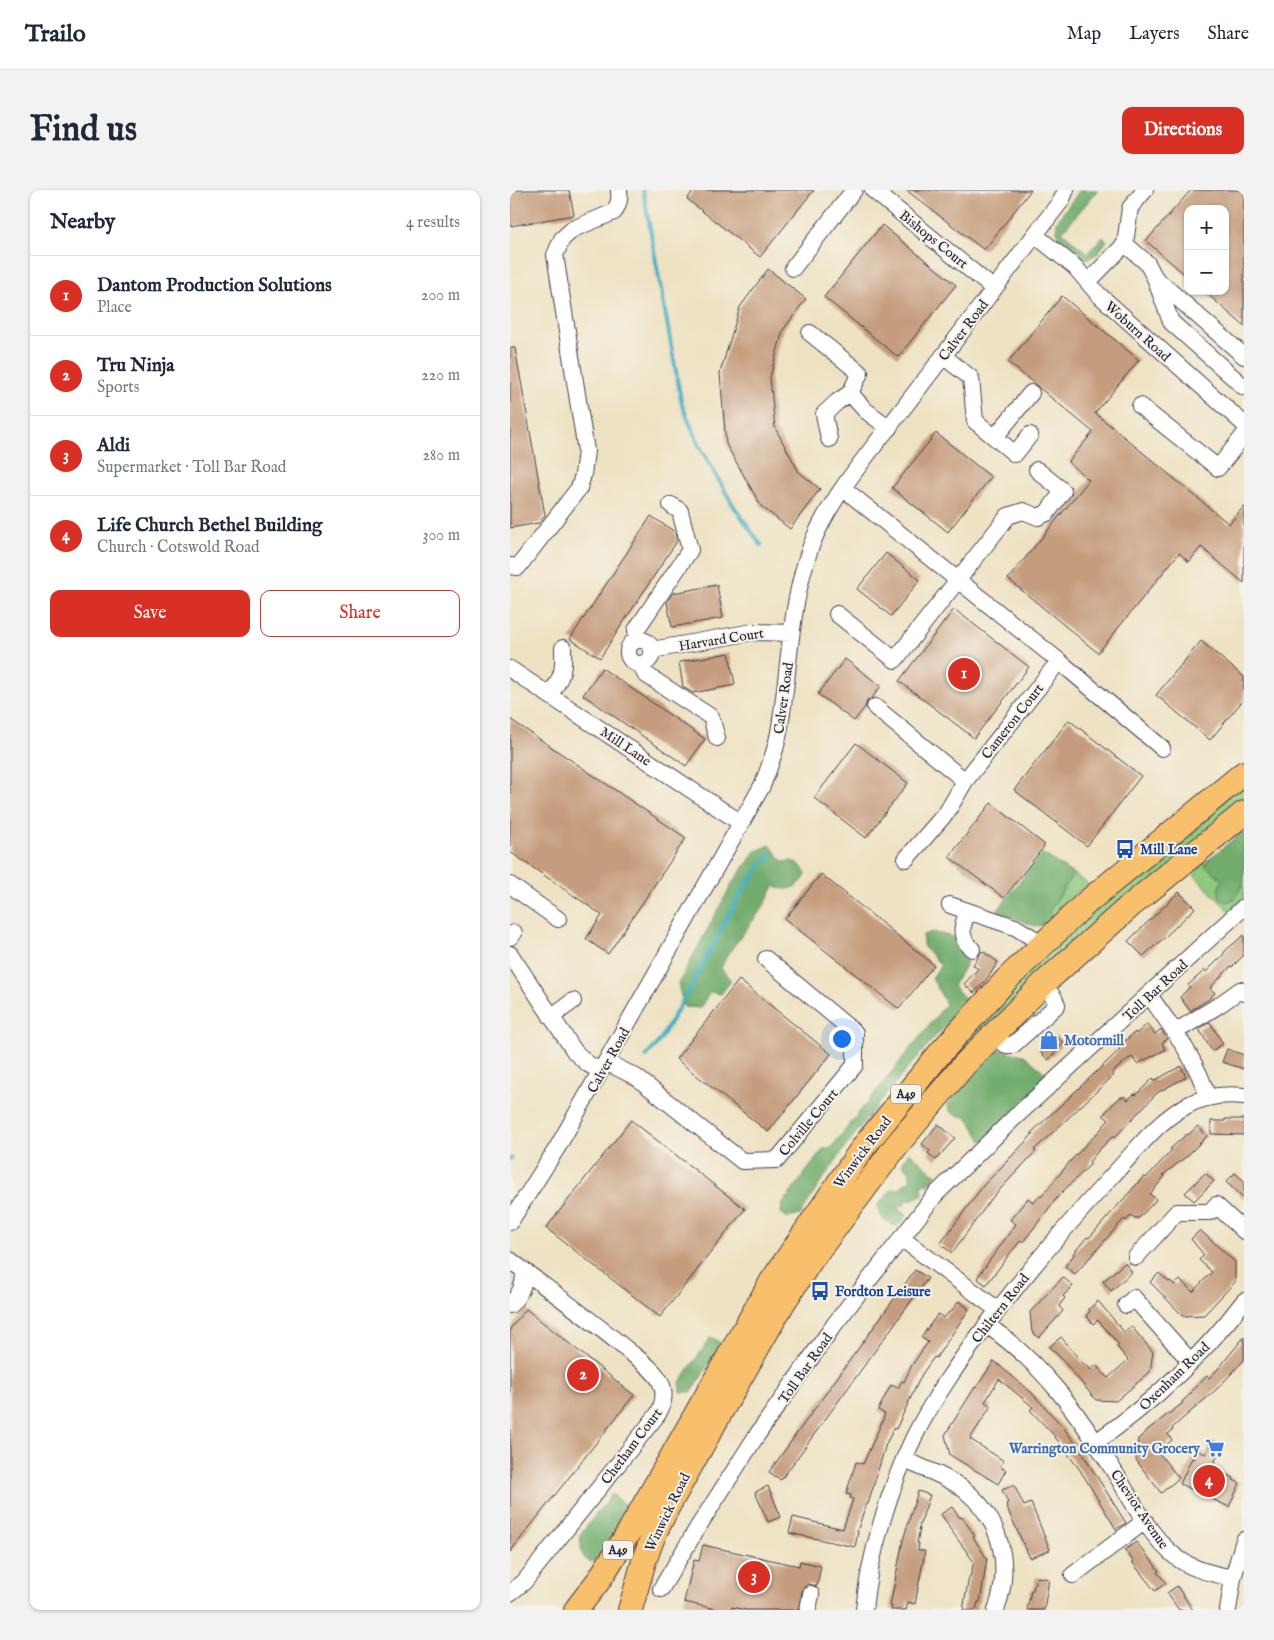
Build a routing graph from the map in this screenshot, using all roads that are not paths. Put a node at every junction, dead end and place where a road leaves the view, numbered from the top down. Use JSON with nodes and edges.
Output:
{"nodes":[{"id":1,"x":610,"y":190,"type":"edge"},
{"id":2,"x":854,"y":190,"type":"edge"},
{"id":3,"x":873,"y":190,"type":"edge"},
{"id":4,"x":1066,"y":190,"type":"edge"},
{"id":5,"x":1145,"y":190,"type":"edge"},
{"id":6,"x":618,"y":198,"type":"edge"},
{"id":7,"x":1035,"y":235,"type":"junction"},
{"id":8,"x":1125,"y":244,"type":"junction"},
{"id":9,"x":794,"y":268,"type":"dead end"},
{"id":10,"x":1155,"y":278,"type":"junction"},
{"id":11,"x":1088,"y":282,"type":"junction"},
{"id":12,"x":994,"y":289,"type":"junction"},
{"id":13,"x":810,"y":334,"type":"dead end"},
{"id":14,"x":943,"y":356,"type":"junction"},
{"id":15,"x":1244,"y":356,"type":"edge"},
{"id":16,"x":1244,"y":387,"type":"edge"},
{"id":17,"x":1031,"y":393,"type":"dead end"},
{"id":18,"x":850,"y":394,"type":"junction"},
{"id":19,"x":1140,"y":406,"type":"dead end"},
{"id":20,"x":1244,"y":424,"type":"edge"},
{"id":21,"x":889,"y":428,"type":"junction"},
{"id":22,"x":1244,"y":434,"type":"edge"},
{"id":23,"x":1030,"y":435,"type":"dead end"},
{"id":24,"x":995,"y":437,"type":"junction"},
{"id":25,"x":829,"y":439,"type":"dead end"},
{"id":26,"x":1037,"y":470,"type":"dead end"},
{"id":27,"x":844,"y":489,"type":"junction"},
{"id":28,"x":671,"y":505,"type":"dead end"},
{"id":29,"x":521,"y":565,"type":"edge"},
{"id":30,"x":958,"y":581,"type":"junction"},
{"id":31,"x":837,"y":614,"type":"dead end"},
{"id":32,"x":791,"y":632,"type":"junction"},
{"id":33,"x":638,"y":640,"type":"junction"},
{"id":34,"x":563,"y":648,"type":"dead end"},
{"id":35,"x":652,"y":650,"type":"junction"},
{"id":36,"x":1059,"y":661,"type":"junction"},
{"id":37,"x":641,"y":664,"type":"junction"},
{"id":38,"x":510,"y":669,"type":"edge"},
{"id":39,"x":550,"y":695,"type":"junction"},
{"id":40,"x":875,"y":707,"type":"dead end"},
{"id":41,"x":717,"y":738,"type":"dead end"},
{"id":42,"x":1162,"y":748,"type":"dead end"},
{"id":43,"x":1244,"y":772,"type":"edge"},
{"id":44,"x":965,"y":782,"type":"junction"},
{"id":45,"x":1244,"y":813,"type":"edge"},
{"id":46,"x":741,"y":823,"type":"junction"},
{"id":47,"x":906,"y":859,"type":"dead end"},
{"id":48,"x":510,"y":885,"type":"edge"},
{"id":49,"x":950,"y":905,"type":"dead end"},
{"id":50,"x":1244,"y":907,"type":"edge"},
{"id":51,"x":968,"y":912,"type":"junction"},
{"id":52,"x":558,"y":919,"type":"dead end"},
{"id":53,"x":1043,"y":944,"type":"junction"},
{"id":54,"x":972,"y":949,"type":"dead end"},
{"id":55,"x":510,"y":954,"type":"edge"},
{"id":56,"x":766,"y":959,"type":"dead end"},
{"id":57,"x":1244,"y":994,"type":"edge"},
{"id":58,"x":1149,"y":995,"type":"junction"},
{"id":59,"x":572,"y":1001,"type":"dead end"},
{"id":60,"x":551,"y":1016,"type":"junction"},
{"id":61,"x":1175,"y":1032,"type":"junction"},
{"id":62,"x":604,"y":1066,"type":"junction"},
{"id":63,"x":1244,"y":1096,"type":"edge"},
{"id":64,"x":1208,"y":1098,"type":"junction"},
{"id":65,"x":510,"y":1222,"type":"edge"},
{"id":66,"x":1244,"y":1230,"type":"edge"},
{"id":67,"x":901,"y":1238,"type":"junction"},
{"id":68,"x":1136,"y":1257,"type":"dead end"},
{"id":69,"x":510,"y":1260,"type":"edge"},
{"id":70,"x":524,"y":1271,"type":"junction"},
{"id":71,"x":1244,"y":1301,"type":"edge"},
{"id":72,"x":510,"y":1305,"type":"edge"},
{"id":73,"x":1126,"y":1305,"type":"dead end"},
{"id":74,"x":998,"y":1310,"type":"junction"},
{"id":75,"x":987,"y":1325,"type":"junction"},
{"id":76,"x":1191,"y":1362,"type":"junction"},
{"id":77,"x":1096,"y":1442,"type":"junction"},
{"id":78,"x":904,"y":1460,"type":"junction"},
{"id":79,"x":1146,"y":1521,"type":"junction"},
{"id":80,"x":1244,"y":1540,"type":"edge"},
{"id":81,"x":1073,"y":1575,"type":"dead end"},
{"id":82,"x":1233,"y":1578,"type":"junction"},
{"id":83,"x":661,"y":1589,"type":"dead end"},
{"id":84,"x":510,"y":1593,"type":"edge"},
{"id":85,"x":811,"y":1594,"type":"dead end"},
{"id":86,"x":576,"y":1610,"type":"edge"},
{"id":87,"x":630,"y":1610,"type":"edge"},
{"id":88,"x":808,"y":1610,"type":"edge"},
{"id":89,"x":864,"y":1610,"type":"edge"},
{"id":90,"x":996,"y":1610,"type":"edge"},
{"id":91,"x":1228,"y":1610,"type":"edge"}],
"edges":[{"from":1,"to":6,"type":"street"},
{"from":2,"to":9,"type":"street"},
{"from":3,"to":12,"type":"street","name":"Bishops Court"},
{"from":4,"to":7,"type":"street","name":"Calver Road"},
{"from":5,"to":8,"type":"street"},
{"from":6,"to":29,"type":"street"},
{"from":7,"to":11,"type":"street","name":"Woburn Road"},
{"from":7,"to":12,"type":"street","name":"Calver Road"},
{"from":8,"to":10,"type":"street"},
{"from":8,"to":11,"type":"street"},
{"from":10,"to":15,"type":"street"},
{"from":10,"to":16,"type":"street"},
{"from":11,"to":20,"type":"street","name":"Woburn Road"},
{"from":12,"to":14,"type":"street","name":"Calver Road"},
{"from":13,"to":18,"type":"street"},
{"from":14,"to":21,"type":"street","name":"Calver Road"},
{"from":14,"to":24,"type":"street"},
{"from":17,"to":24,"type":"street"},
{"from":18,"to":21,"type":"street"},
{"from":18,"to":25,"type":"street"},
{"from":19,"to":22,"type":"street"},
{"from":21,"to":27,"type":"street","name":"Calver Road"},
{"from":23,"to":24,"type":"street"},
{"from":26,"to":30,"type":"street"},
{"from":27,"to":30,"type":"street"},
{"from":27,"to":32,"type":"street","name":"Calver Road"},
{"from":28,"to":33,"type":"street"},
{"from":30,"to":31,"type":"street"},
{"from":30,"to":36,"type":"street"},
{"from":32,"to":35,"type":"street","name":"Harvard Court"},
{"from":32,"to":46,"type":"street","name":"Calver Road"},
{"from":33,"to":35,"type":"street"},
{"from":33,"to":37,"type":"street"},
{"from":34,"to":39,"type":"street"},
{"from":35,"to":37,"type":"street"},
{"from":36,"to":42,"type":"street"},
{"from":36,"to":44,"type":"street","name":"Cameron Court"},
{"from":37,"to":41,"type":"street"},
{"from":38,"to":39,"type":"street","name":"Mill Lane"},
{"from":39,"to":46,"type":"street","name":"Mill Lane"},
{"from":40,"to":44,"type":"street"},
{"from":43,"to":53,"type":"highway","name":"Winwick Road","number":"A49"},
{"from":44,"to":47,"type":"street","name":"Cameron Court"},
{"from":45,"to":87,"type":"highway","name":"Winwick Road","number":"A49"},
{"from":46,"to":62,"type":"street","name":"Calver Road"},
{"from":48,"to":52,"type":"street"},
{"from":49,"to":51,"type":"street"},
{"from":50,"to":58,"type":"street","name":"Toll Bar Road"},
{"from":51,"to":53,"type":"street"},
{"from":51,"to":54,"type":"street"},
{"from":53,"to":86,"type":"highway","name":"Winwick Road","number":"A49"},
{"from":55,"to":60,"type":"street"},
{"from":56,"to":62,"type":"street","name":"Colville Court"},
{"from":57,"to":61,"type":"street"},
{"from":58,"to":61,"type":"street"},
{"from":58,"to":67,"type":"street","name":"Toll Bar Road"},
{"from":59,"to":60,"type":"street"},
{"from":60,"to":62,"type":"street"},
{"from":61,"to":64,"type":"street"},
{"from":62,"to":65,"type":"street","name":"Calver Road"},
{"from":63,"to":64,"type":"street","name":"Chiltern Road"},
{"from":64,"to":74,"type":"street","name":"Chiltern Road"},
{"from":66,"to":68,"type":"street"},
{"from":67,"to":74,"type":"street"},
{"from":67,"to":83,"type":"street","name":"Toll Bar Road"},
{"from":69,"to":70,"type":"street","name":"Chetham Court"},
{"from":70,"to":72,"type":"street"},
{"from":70,"to":84,"type":"street","name":"Chetham Court"},
{"from":71,"to":76,"type":"street","name":"Oxenham Road"},
{"from":73,"to":76,"type":"street"},
{"from":74,"to":75,"type":"street","name":"Chiltern Road"},
{"from":75,"to":77,"type":"street","name":"Cheviot Avenue"},
{"from":75,"to":78,"type":"street","name":"Chiltern Road"},
{"from":76,"to":77,"type":"street","name":"Oxenham Road"},
{"from":77,"to":79,"type":"street","name":"Cheviot Avenue"},
{"from":78,"to":89,"type":"street","name":"Chiltern Road"},
{"from":78,"to":90,"type":"street"},
{"from":79,"to":81,"type":"street"},
{"from":79,"to":82,"type":"street","name":"Cheviot Avenue"},
{"from":80,"to":82,"type":"street"},
{"from":82,"to":91,"type":"street"},
{"from":85,"to":88,"type":"street"}]}
